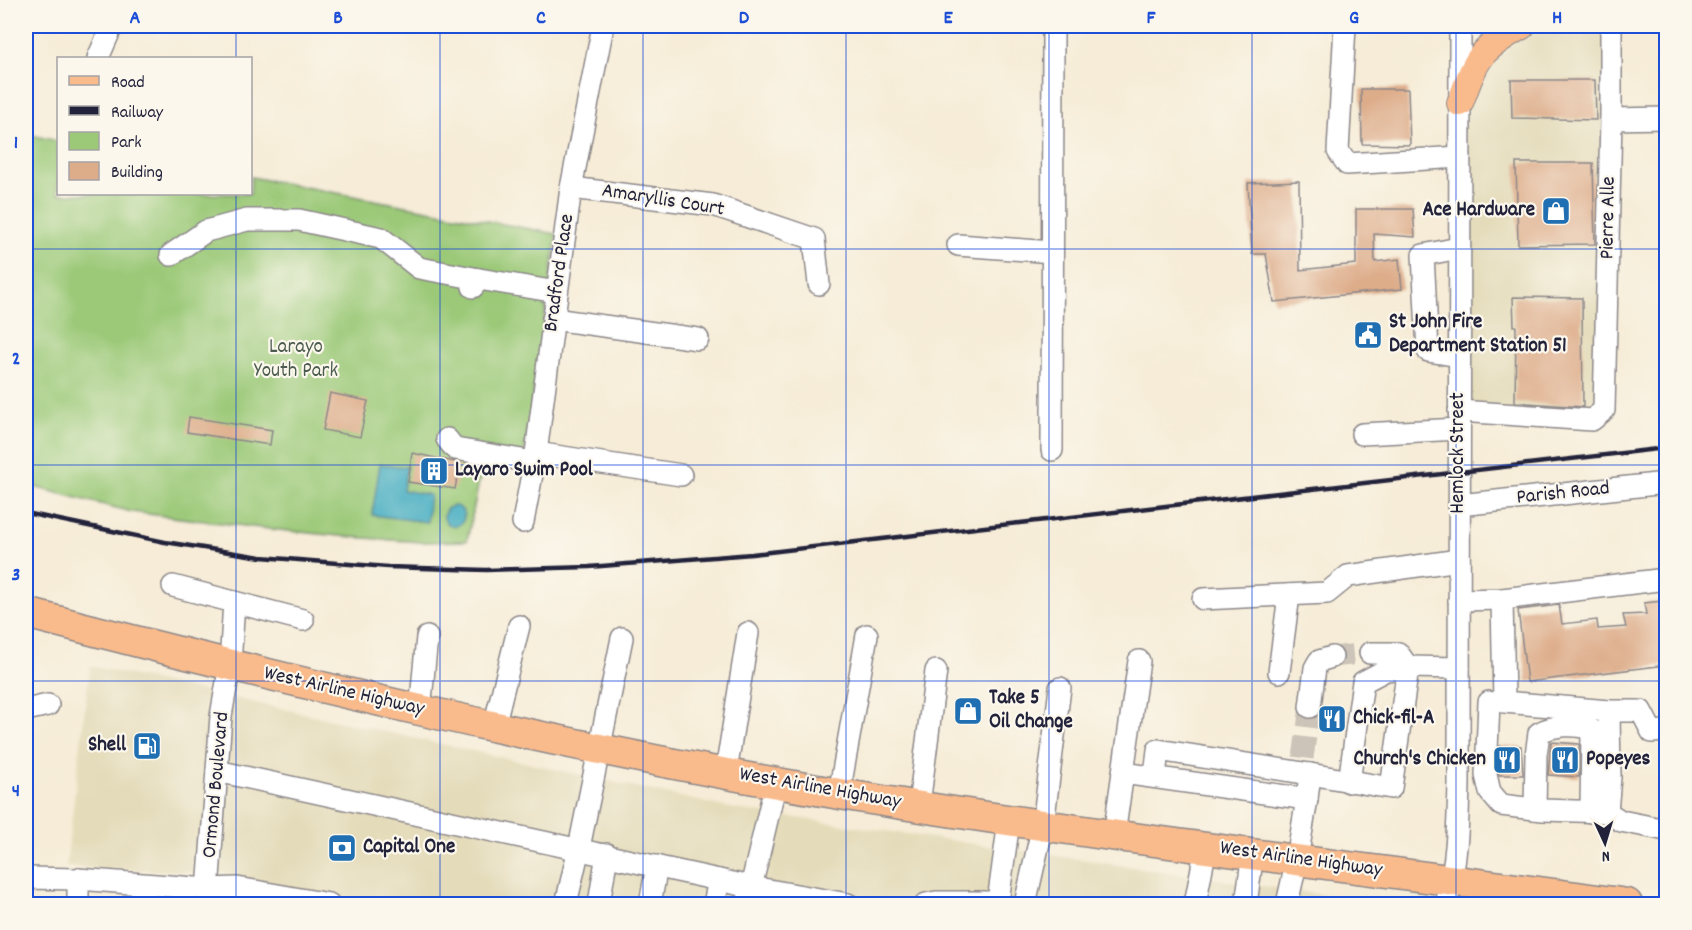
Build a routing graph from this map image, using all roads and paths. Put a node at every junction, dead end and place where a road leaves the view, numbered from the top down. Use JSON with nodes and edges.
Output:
{"nodes":[{"id":1,"x":112,"y":26,"type":"edge"},
{"id":2,"x":603,"y":26,"type":"edge"},
{"id":3,"x":1053,"y":26,"type":"edge"},
{"id":4,"x":1345,"y":26,"type":"edge"},
{"id":5,"x":1460,"y":26,"type":"edge"},
{"id":6,"x":1522,"y":26,"type":"edge"},
{"id":7,"x":1611,"y":26,"type":"edge"},
{"id":8,"x":98,"y":57,"type":"edge"},
{"id":9,"x":1460,"y":103,"type":"junction"},
{"id":10,"x":1611,"y":118,"type":"junction"},
{"id":11,"x":1666,"y":118,"type":"edge"},
{"id":12,"x":1460,"y":157,"type":"junction"},
{"id":13,"x":571,"y":188,"type":"junction"},
{"id":14,"x":958,"y":245,"type":"dead end"},
{"id":15,"x":1459,"y":248,"type":"junction"},
{"id":16,"x":1052,"y":252,"type":"junction"},
{"id":17,"x":171,"y":255,"type":"dead end"},
{"id":18,"x":819,"y":284,"type":"dead end"},
{"id":19,"x":557,"y":291,"type":"junction"},
{"id":20,"x":553,"y":319,"type":"junction"},
{"id":21,"x":698,"y":339,"type":"dead end"},
{"id":22,"x":1459,"y":356,"type":"junction"},
{"id":23,"x":1459,"y":420,"type":"junction"},
{"id":24,"x":1362,"y":434,"type":"dead end"},
{"id":25,"x":447,"y":439,"type":"dead end"},
{"id":26,"x":1052,"y":450,"type":"dead end"},
{"id":27,"x":535,"y":457,"type":"junction"},
{"id":28,"x":681,"y":475,"type":"dead end"},
{"id":29,"x":1666,"y":483,"type":"edge"},
{"id":30,"x":1459,"y":505,"type":"junction"},
{"id":31,"x":523,"y":522,"type":"dead end"},
{"id":32,"x":1459,"y":560,"type":"junction"},
{"id":33,"x":1666,"y":579,"type":"edge"},
{"id":34,"x":172,"y":586,"type":"dead end"},
{"id":35,"x":1288,"y":595,"type":"junction"},
{"id":36,"x":1203,"y":599,"type":"dead end"},
{"id":37,"x":1502,"y":599,"type":"junction"},
{"id":38,"x":1459,"y":600,"type":"junction"},
{"id":39,"x":234,"y":602,"type":"junction"},
{"id":40,"x":26,"y":613,"type":"edge"},
{"id":41,"x":303,"y":620,"type":"dead end"},
{"id":42,"x":519,"y":626,"type":"dead end"},
{"id":43,"x":748,"y":633,"type":"dead end"},
{"id":44,"x":867,"y":635,"type":"dead end"},
{"id":45,"x":427,"y":638,"type":"dead end"},
{"id":46,"x":622,"y":638,"type":"dead end"},
{"id":47,"x":1371,"y":653,"type":"tunnel mouth"},
{"id":48,"x":1332,"y":657,"type":"tunnel mouth"},
{"id":49,"x":1139,"y":661,"type":"dead end"},
{"id":50,"x":230,"y":665,"type":"junction"},
{"id":51,"x":1408,"y":667,"type":"junction"},
{"id":52,"x":1459,"y":668,"type":"junction"},
{"id":53,"x":936,"y":671,"type":"dead end"},
{"id":54,"x":1279,"y":672,"type":"dead end"},
{"id":55,"x":1060,"y":688,"type":"dead end"},
{"id":56,"x":1459,"y":702,"type":"junction"},
{"id":57,"x":1496,"y":702,"type":"junction"},
{"id":58,"x":48,"y":705,"type":"dead end"},
{"id":59,"x":1310,"y":707,"type":"tunnel mouth"},
{"id":60,"x":26,"y":710,"type":"edge"},
{"id":61,"x":420,"y":711,"type":"junction"},
{"id":62,"x":1609,"y":711,"type":"junction"},
{"id":63,"x":494,"y":726,"type":"junction"},
{"id":64,"x":1666,"y":731,"type":"edge"},
{"id":65,"x":599,"y":749,"type":"junction"},
{"id":66,"x":1307,"y":766,"type":"junction"},
{"id":67,"x":217,"y":771,"type":"junction"},
{"id":68,"x":726,"y":772,"type":"junction"},
{"id":69,"x":1123,"y":773,"type":"junction"},
{"id":70,"x":1155,"y":777,"type":"junction"},
{"id":71,"x":776,"y":782,"type":"junction"},
{"id":72,"x":1349,"y":782,"type":"junction"},
{"id":73,"x":839,"y":794,"type":"junction"},
{"id":74,"x":1307,"y":799,"type":"junction"},
{"id":75,"x":919,"y":806,"type":"junction"},
{"id":76,"x":1535,"y":809,"type":"junction"},
{"id":77,"x":1599,"y":812,"type":"junction"},
{"id":78,"x":1009,"y":821,"type":"junction"},
{"id":79,"x":1043,"y":825,"type":"junction"},
{"id":80,"x":1666,"y":830,"type":"edge"},
{"id":81,"x":1114,"y":835,"type":"junction"},
{"id":82,"x":1206,"y":847,"type":"junction"},
{"id":83,"x":579,"y":848,"type":"junction"},
{"id":84,"x":1253,"y":853,"type":"junction"},
{"id":85,"x":607,"y":854,"type":"junction"},
{"id":86,"x":1297,"y":859,"type":"junction"},
{"id":87,"x":657,"y":866,"type":"junction"},
{"id":88,"x":26,"y":878,"type":"edge"},
{"id":89,"x":78,"y":879,"type":"junction"},
{"id":90,"x":719,"y":880,"type":"junction"},
{"id":91,"x":1449,"y":892,"type":"edge"},
{"id":92,"x":1481,"y":894,"type":"edge"},
{"id":93,"x":749,"y":896,"type":"edge"},
{"id":94,"x":208,"y":897,"type":"edge"},
{"id":95,"x":1519,"y":897,"type":"edge"},
{"id":96,"x":280,"y":900,"type":"edge"},
{"id":97,"x":1594,"y":902,"type":"edge"},
{"id":98,"x":998,"y":903,"type":"edge"},
{"id":99,"x":78,"y":904,"type":"edge"},
{"id":100,"x":329,"y":904,"type":"edge"},
{"id":101,"x":566,"y":904,"type":"edge"},
{"id":102,"x":599,"y":904,"type":"edge"},
{"id":103,"x":650,"y":904,"type":"edge"},
{"id":104,"x":714,"y":904,"type":"edge"},
{"id":105,"x":848,"y":904,"type":"edge"},
{"id":106,"x":926,"y":904,"type":"edge"},
{"id":107,"x":1025,"y":904,"type":"edge"},
{"id":108,"x":1195,"y":904,"type":"edge"},
{"id":109,"x":1246,"y":904,"type":"edge"},
{"id":110,"x":1287,"y":904,"type":"edge"},
{"id":111,"x":1627,"y":904,"type":"edge"}],
"edges":[{"from":1,"to":8,"type":"street"},
{"from":2,"to":13,"type":"street","name":"Bradford Place"},
{"from":3,"to":16,"type":"street"},
{"from":4,"to":12,"type":"street"},
{"from":5,"to":9,"type":"street","name":"Hemlock Street"},
{"from":6,"to":9,"type":"main road"},
{"from":7,"to":10,"type":"street","name":"Pierre Alle"},
{"from":9,"to":12,"type":"street","name":"Hemlock Street"},
{"from":10,"to":11,"type":"street"},
{"from":10,"to":23,"type":"street","name":"Pierre Alle"},
{"from":12,"to":15,"type":"street","name":"Hemlock Street"},
{"from":13,"to":18,"type":"street","name":"Amaryllis Court"},
{"from":13,"to":19,"type":"street","name":"Bradford Place"},
{"from":14,"to":16,"type":"street"},
{"from":15,"to":22,"type":"street","name":"Hemlock Street"},
{"from":15,"to":22,"type":"street"},
{"from":16,"to":26,"type":"street"},
{"from":17,"to":19,"type":"street"},
{"from":19,"to":20,"type":"street","name":"Bradford Place"},
{"from":20,"to":21,"type":"street"},
{"from":20,"to":27,"type":"street","name":"Bradford Place"},
{"from":22,"to":23,"type":"street","name":"Hemlock Street"},
{"from":23,"to":24,"type":"street"},
{"from":23,"to":30,"type":"street","name":"Hemlock Street"},
{"from":25,"to":27,"type":"street"},
{"from":27,"to":28,"type":"street"},
{"from":27,"to":31,"type":"street","name":"Bradford Place"},
{"from":29,"to":30,"type":"street","name":"Parish Road"},
{"from":30,"to":32,"type":"street","name":"Hemlock Street"},
{"from":32,"to":35,"type":"street"},
{"from":32,"to":38,"type":"street","name":"Hemlock Street"},
{"from":33,"to":37,"type":"street"},
{"from":34,"to":39,"type":"street"},
{"from":35,"to":36,"type":"street"},
{"from":35,"to":54,"type":"street"},
{"from":37,"to":38,"type":"street"},
{"from":37,"to":57,"type":"street"},
{"from":38,"to":52,"type":"street","name":"Hemlock Street"},
{"from":39,"to":41,"type":"street"},
{"from":39,"to":50,"type":"street","name":"Ormond Boulevard"},
{"from":40,"to":50,"type":"highway","name":"West Airline Highway"},
{"from":42,"to":63,"type":"street"},
{"from":43,"to":68,"type":"street"},
{"from":44,"to":73,"type":"street"},
{"from":45,"to":61,"type":"street"},
{"from":46,"to":65,"type":"street"},
{"from":47,"to":51,"type":"street"},
{"from":48,"to":59,"type":"street"},
{"from":49,"to":69,"type":"street"},
{"from":50,"to":61,"type":"highway","name":"West Airline Highway"},
{"from":50,"to":67,"type":"street","name":"Ormond Boulevard"},
{"from":51,"to":52,"type":"street"},
{"from":51,"to":72,"type":"street"},
{"from":51,"to":72,"type":"street"},
{"from":52,"to":56,"type":"street","name":"Hemlock Street"},
{"from":53,"to":75,"type":"street"},
{"from":55,"to":79,"type":"street"},
{"from":56,"to":57,"type":"street"},
{"from":56,"to":91,"type":"street","name":"Hemlock Street"},
{"from":57,"to":62,"type":"street"},
{"from":57,"to":76,"type":"street"},
{"from":58,"to":60,"type":"street"},
{"from":61,"to":63,"type":"highway","name":"West Airline Highway"},
{"from":62,"to":64,"type":"street"},
{"from":62,"to":77,"type":"street"},
{"from":63,"to":65,"type":"highway","name":"West Airline Highway"},
{"from":65,"to":68,"type":"highway","name":"West Airline Highway"},
{"from":65,"to":83,"type":"street"},
{"from":66,"to":70,"type":"street"},
{"from":66,"to":72,"type":"street"},
{"from":66,"to":74,"type":"street"},
{"from":67,"to":83,"type":"street"},
{"from":67,"to":94,"type":"street","name":"Ormond Boulevard"},
{"from":68,"to":71,"type":"highway","name":"West Airline Highway"},
{"from":69,"to":70,"type":"street"},
{"from":69,"to":81,"type":"street"},
{"from":70,"to":74,"type":"street"},
{"from":71,"to":73,"type":"highway","name":"West Airline Highway"},
{"from":71,"to":93,"type":"street"},
{"from":73,"to":75,"type":"highway","name":"West Airline Highway"},
{"from":74,"to":86,"type":"street"},
{"from":75,"to":78,"type":"highway","name":"West Airline Highway"},
{"from":76,"to":77,"type":"street"},
{"from":76,"to":77,"type":"street"},
{"from":77,"to":80,"type":"street"},
{"from":78,"to":79,"type":"highway","name":"West Airline Highway"},
{"from":78,"to":98,"type":"street"},
{"from":79,"to":81,"type":"highway","name":"West Airline Highway"},
{"from":79,"to":107,"type":"street"},
{"from":81,"to":82,"type":"highway","name":"West Airline Highway"},
{"from":82,"to":84,"type":"highway","name":"West Airline Highway"},
{"from":82,"to":108,"type":"street"},
{"from":83,"to":85,"type":"street"},
{"from":83,"to":101,"type":"street"},
{"from":84,"to":86,"type":"highway","name":"West Airline Highway"},
{"from":84,"to":109,"type":"street"},
{"from":85,"to":87,"type":"street"},
{"from":85,"to":102,"type":"street"},
{"from":86,"to":91,"type":"highway","name":"West Airline Highway"},
{"from":86,"to":110,"type":"street"},
{"from":87,"to":90,"type":"street"},
{"from":87,"to":103,"type":"street"},
{"from":88,"to":89,"type":"street"},
{"from":89,"to":94,"type":"street"},
{"from":89,"to":99,"type":"street"},
{"from":90,"to":93,"type":"street"},
{"from":90,"to":104,"type":"street"},
{"from":91,"to":92,"type":"highway","name":"West Airline Highway"},
{"from":92,"to":95,"type":"highway","name":"West Airline Highway"},
{"from":93,"to":105,"type":"street"},
{"from":94,"to":96,"type":"street"},
{"from":95,"to":97,"type":"highway","name":"West Airline Highway"},
{"from":96,"to":100,"type":"street"},
{"from":97,"to":111,"type":"highway","name":"West Airline Highway"},
{"from":98,"to":106,"type":"street"}]}
